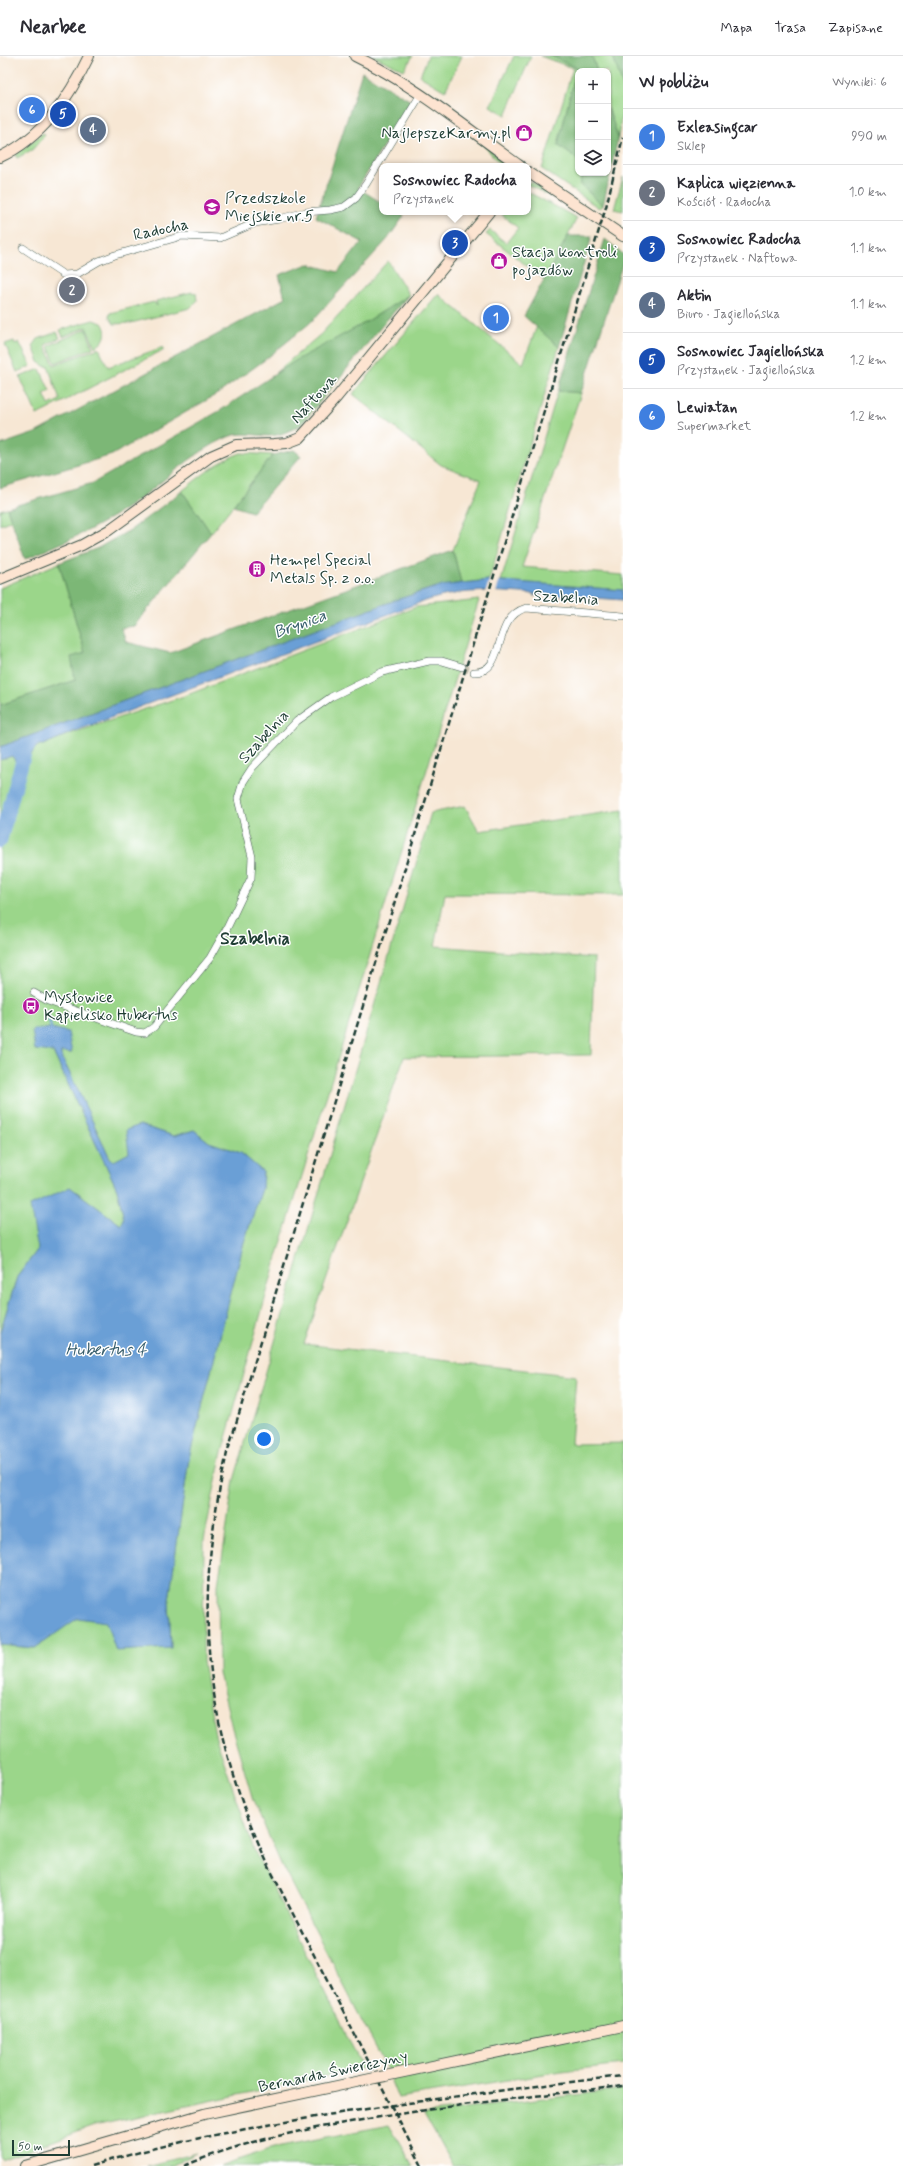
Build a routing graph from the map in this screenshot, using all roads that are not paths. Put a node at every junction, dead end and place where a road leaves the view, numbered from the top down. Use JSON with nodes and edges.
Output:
{"nodes":[{"id":1,"x":89,"y":56,"type":"edge"},
{"id":2,"x":355,"y":56,"type":"edge"},
{"id":3,"x":421,"y":94,"type":"junction"},
{"id":4,"x":0,"y":157,"type":"edge"},
{"id":5,"x":516,"y":163,"type":"edge"},
{"id":6,"x":531,"y":174,"type":"edge"},
{"id":7,"x":487,"y":215,"type":"edge"},
{"id":8,"x":623,"y":236,"type":"edge"},
{"id":9,"x":23,"y":248,"type":"dead end"},
{"id":10,"x":0,"y":579,"type":"edge"},
{"id":11,"x":623,"y":616,"type":"edge"},
{"id":12,"x":462,"y":667,"type":"tunnel mouth"},
{"id":13,"x":474,"y":672,"type":"dead end"},
{"id":14,"x":34,"y":993,"type":"dead end"},
{"id":15,"x":623,"y":2026,"type":"edge"},
{"id":16,"x":25,"y":2166,"type":"edge"}],
"edges":[{"from":1,"to":4,"type":"street"},
{"from":2,"to":3,"type":"street"},
{"from":3,"to":5,"type":"street"},
{"from":3,"to":9,"type":"street","name":"Radocha"},
{"from":6,"to":8,"type":"street"},
{"from":7,"to":10,"type":"street","name":"Naftowa"},
{"from":11,"to":13,"type":"street","name":"Szabelnia"},
{"from":12,"to":14,"type":"street","name":"Szabelnia"},
{"from":15,"to":16,"type":"street","name":"Bernarda Świerczyny","bridge":true}]}
